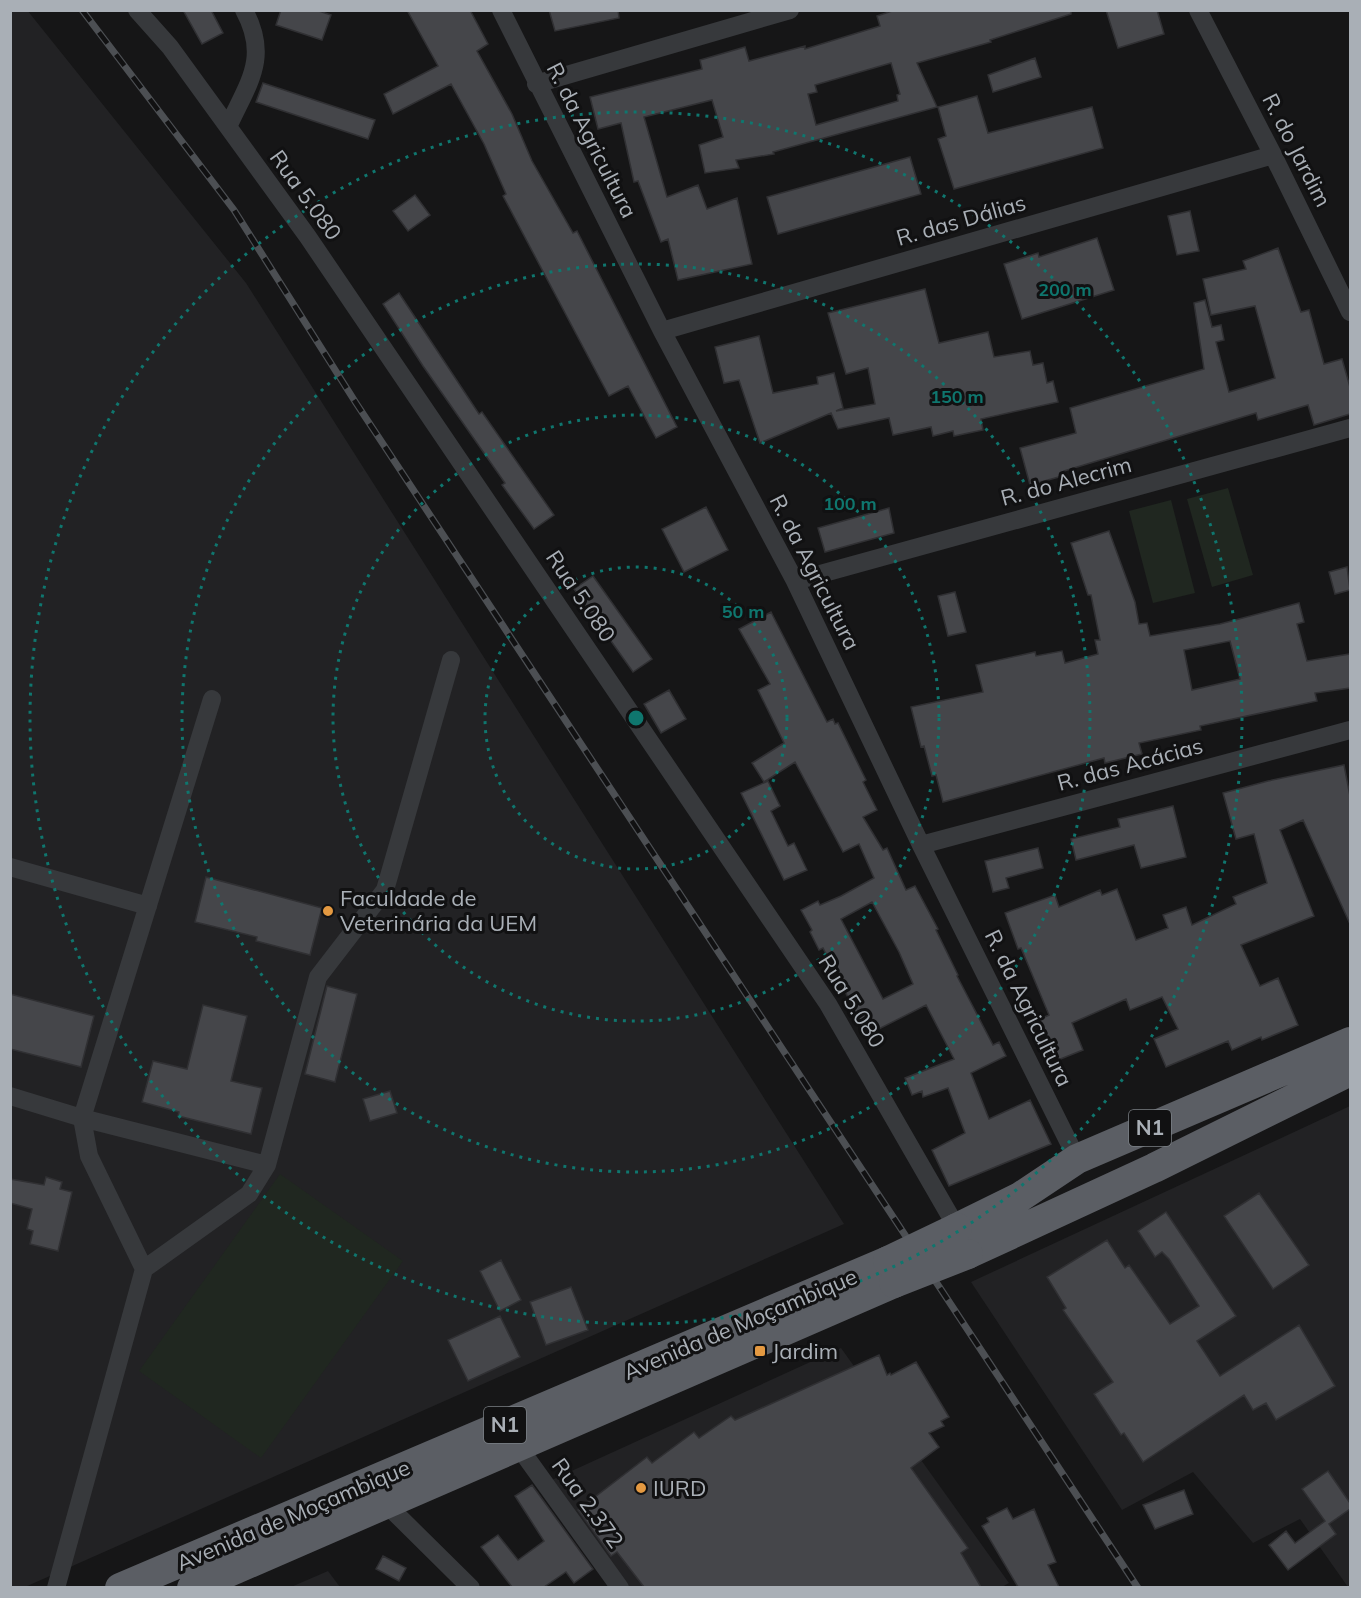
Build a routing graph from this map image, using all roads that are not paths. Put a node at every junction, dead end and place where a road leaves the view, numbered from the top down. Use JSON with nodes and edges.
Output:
{"nodes":[{"id":1,"x":137,"y":10,"type":"edge"},
{"id":2,"x":244,"y":10,"type":"edge"},
{"id":3,"x":501,"y":10,"type":"edge"},
{"id":4,"x":790,"y":10,"type":"edge"},
{"id":5,"x":1198,"y":10,"type":"edge"},
{"id":6,"x":536,"y":84,"type":"junction"},
{"id":7,"x":228,"y":127,"type":"junction"},
{"id":8,"x":1273,"y":154,"type":"junction"},
{"id":9,"x":1350,"y":312,"type":"edge"},
{"id":10,"x":662,"y":331,"type":"junction"},
{"id":11,"x":1350,"y":428,"type":"edge"},
{"id":12,"x":795,"y":581,"type":"junction"},
{"id":13,"x":451,"y":660,"type":"dead end"},
{"id":14,"x":212,"y":699,"type":"dead end"},
{"id":15,"x":1350,"y":730,"type":"edge"},
{"id":16,"x":921,"y":845,"type":"junction"},
{"id":17,"x":10,"y":867,"type":"edge"},
{"id":18,"x":148,"y":906,"type":"junction"},
{"id":19,"x":1350,"y":1042,"type":"edge"},
{"id":20,"x":1350,"y":1071,"type":"edge"},
{"id":21,"x":10,"y":1096,"type":"edge"},
{"id":22,"x":82,"y":1118,"type":"junction"},
{"id":23,"x":1077,"y":1159,"type":"junction"},
{"id":24,"x":267,"y":1165,"type":"junction"},
{"id":25,"x":963,"y":1241,"type":"junction"},
{"id":26,"x":144,"y":1269,"type":"junction"},
{"id":27,"x":891,"y":1272,"type":"junction"},
{"id":28,"x":518,"y":1446,"type":"junction"},
{"id":29,"x":385,"y":1503,"type":"junction"},
{"id":30,"x":56,"y":1587,"type":"edge"},
{"id":31,"x":120,"y":1587,"type":"edge"},
{"id":32,"x":192,"y":1587,"type":"edge"},
{"id":33,"x":471,"y":1587,"type":"edge"},
{"id":34,"x":620,"y":1587,"type":"edge"}],
"edges":[{"from":1,"to":7,"type":"street","name":"Rua 5.080"},
{"from":2,"to":7,"type":"street"},
{"from":3,"to":6,"type":"street","name":"R. da Agricultura"},
{"from":4,"to":6,"type":"street"},
{"from":5,"to":8,"type":"street","name":"R. do Jardim"},
{"from":6,"to":10,"type":"street","name":"R. da Agricultura"},
{"from":7,"to":25,"type":"street","name":"Rua 5.080"},
{"from":8,"to":9,"type":"street","name":"R. do Jardim"},
{"from":8,"to":10,"type":"street","name":"R. das Dálias"},
{"from":10,"to":12,"type":"street","name":"R. da Agricultura"},
{"from":11,"to":12,"type":"street","name":"R. do Alecrim"},
{"from":12,"to":16,"type":"street","name":"R. da Agricultura"},
{"from":13,"to":24,"type":"street"},
{"from":14,"to":18,"type":"street"},
{"from":15,"to":16,"type":"street","name":"R. das Acácias"},
{"from":16,"to":23,"type":"street","name":"R. da Agricultura"},
{"from":17,"to":18,"type":"street"},
{"from":18,"to":22,"type":"street"},
{"from":19,"to":23,"type":"highway","name":"Avenida de Moçambique","number":"N1"},
{"from":20,"to":25,"type":"highway","name":"Avenida de Moçambique","number":"N1"},
{"from":21,"to":22,"type":"street"},
{"from":22,"to":24,"type":"street"},
{"from":22,"to":26,"type":"street"},
{"from":23,"to":25,"type":"highway","name":"Avenida de Moçambique","number":"N1"},
{"from":24,"to":26,"type":"street"},
{"from":25,"to":27,"type":"highway","name":"Avenida de Moçambique","number":"N1","bridge":true},
{"from":26,"to":30,"type":"street"},
{"from":27,"to":28,"type":"highway","name":"Avenida de Moçambique","number":"N1"},
{"from":27,"to":31,"type":"highway","name":"Avenida de Moçambique","number":"N1"},
{"from":28,"to":29,"type":"highway","name":"Avenida de Moçambique"},
{"from":28,"to":34,"type":"street","name":"Rua 2.372"},
{"from":29,"to":32,"type":"highway","name":"Avenida de Moçambique"},
{"from":29,"to":33,"type":"street"}]}
